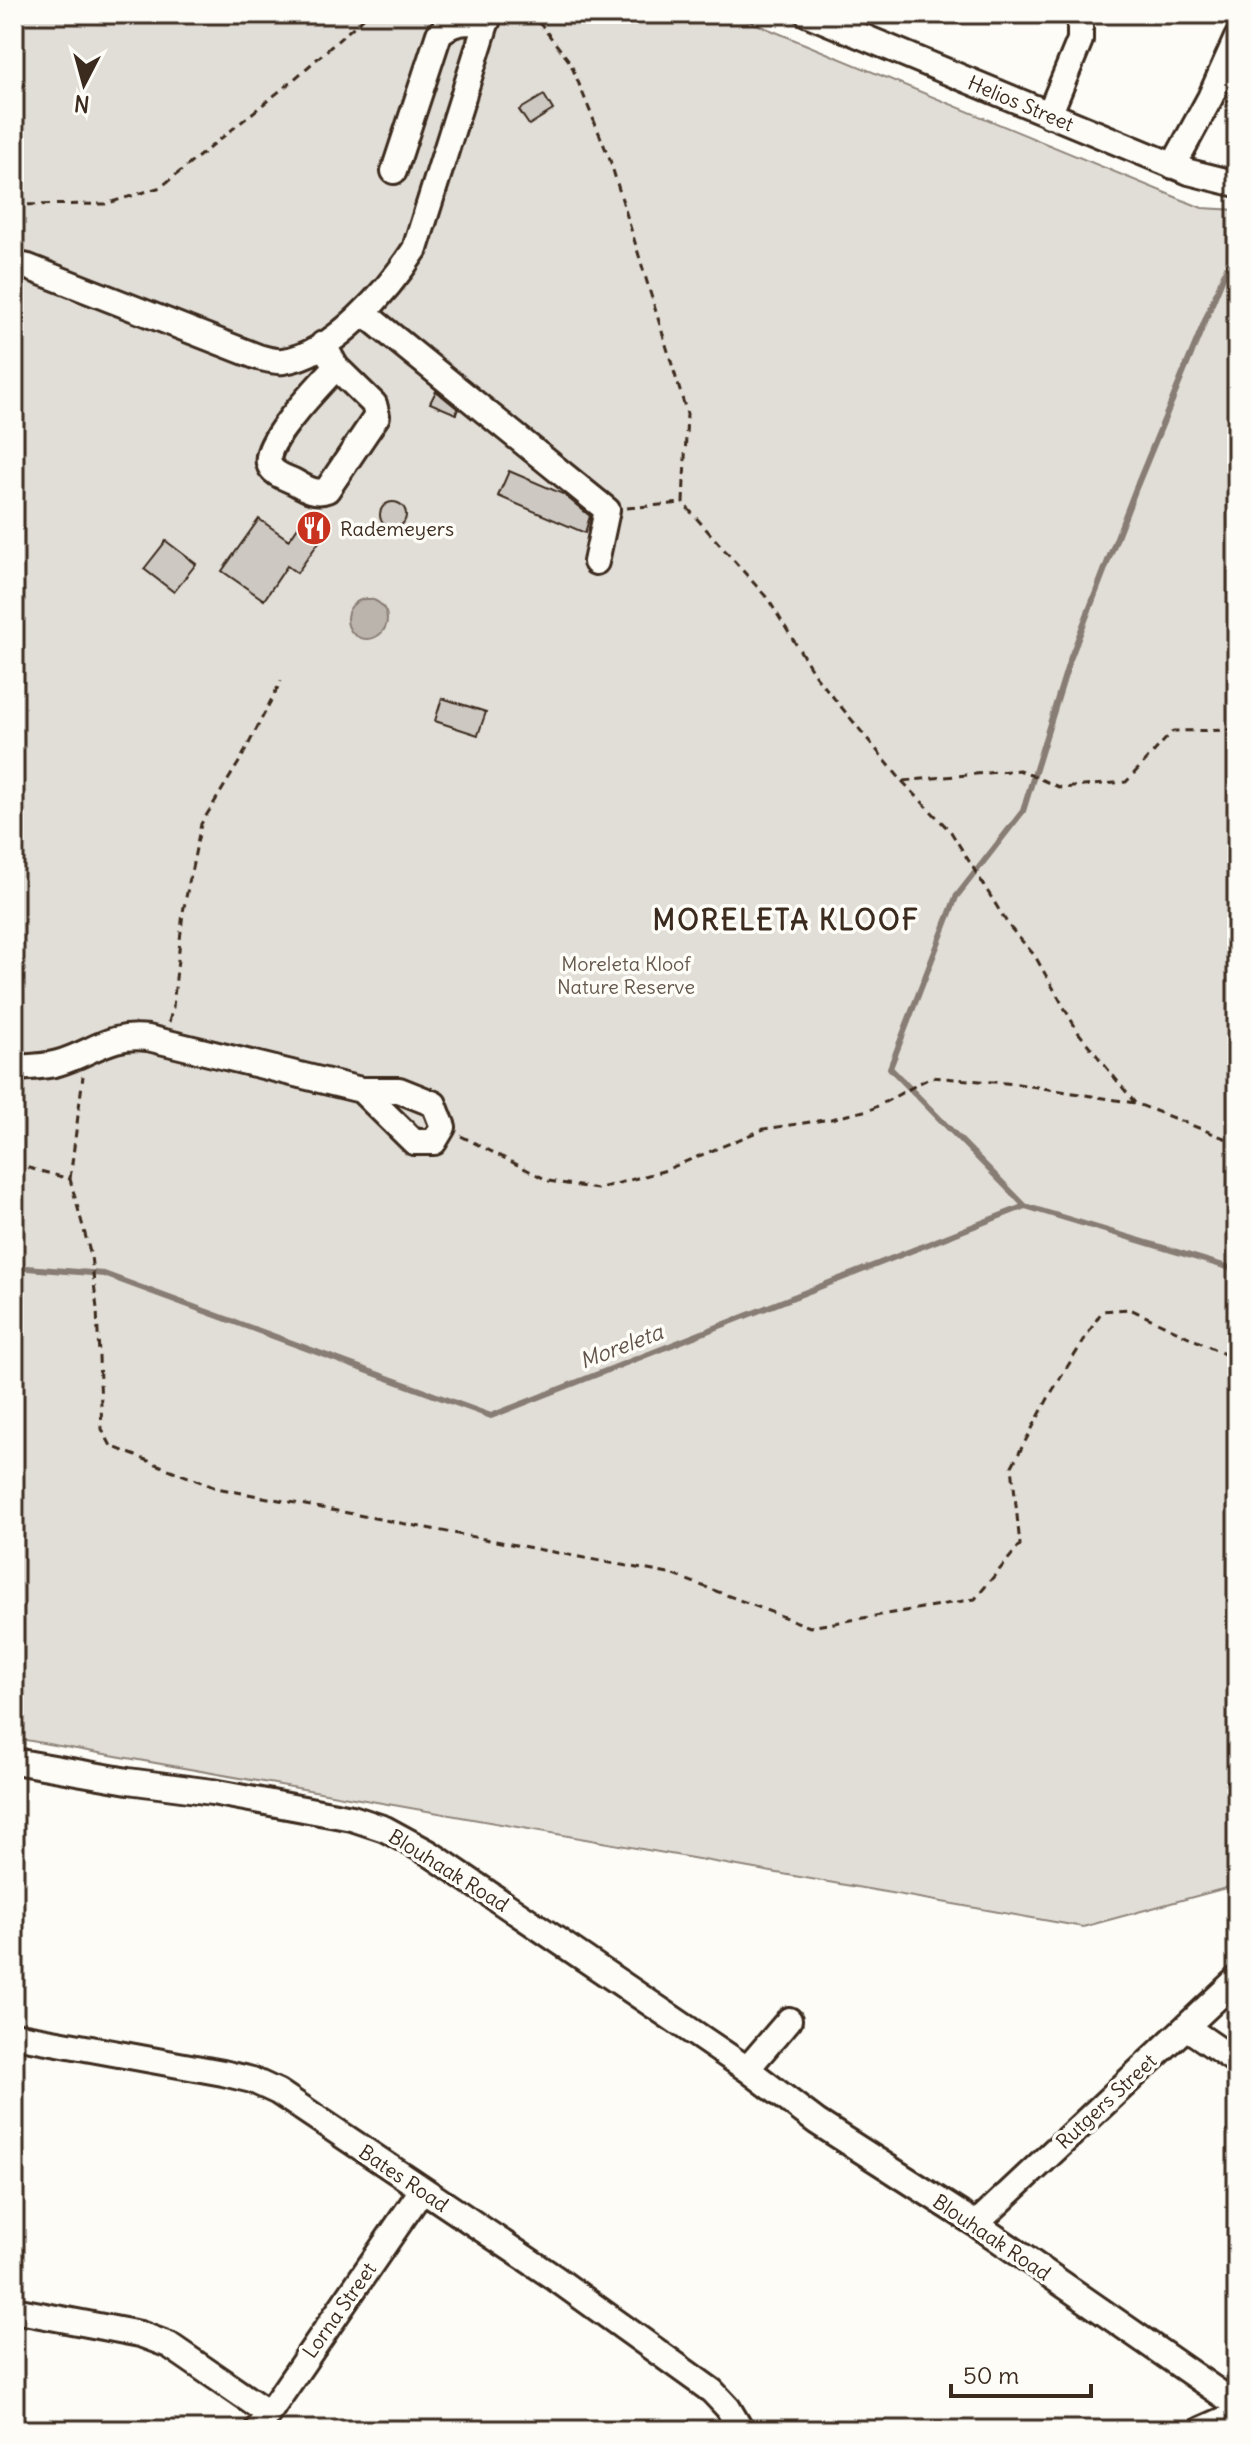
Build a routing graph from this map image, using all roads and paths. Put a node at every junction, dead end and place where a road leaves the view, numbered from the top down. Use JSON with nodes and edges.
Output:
{"nodes":[{"id":1,"x":368,"y":14,"type":"edge"},
{"id":2,"x":526,"y":14,"type":"edge"},
{"id":3,"x":808,"y":14,"type":"edge"},
{"id":4,"x":1080,"y":14,"type":"edge"},
{"id":5,"x":488,"y":18,"type":"edge"},
{"id":6,"x":1237,"y":38,"type":"edge"},
{"id":7,"x":1049,"y":115,"type":"junction"},
{"id":8,"x":1173,"y":166,"type":"junction"},
{"id":9,"x":394,"y":171,"type":"dead end"},
{"id":10,"x":1237,"y":184,"type":"edge"},
{"id":11,"x":14,"y":205,"type":"edge"},
{"id":12,"x":14,"y":264,"type":"edge"},
{"id":13,"x":365,"y":314,"type":"junction"},
{"id":14,"x":323,"y":344,"type":"junction"},
{"id":15,"x":336,"y":367,"type":"junction"},
{"id":16,"x":683,"y":503,"type":"junction"},
{"id":17,"x":607,"y":510,"type":"junction"},
{"id":18,"x":596,"y":562,"type":"dead end"},
{"id":19,"x":281,"y":681,"type":"dead end"},
{"id":20,"x":1237,"y":730,"type":"edge"},
{"id":21,"x":902,"y":781,"type":"junction"},
{"id":22,"x":164,"y":1041,"type":"junction"},
{"id":23,"x":86,"y":1053,"type":"junction"},
{"id":24,"x":14,"y":1068,"type":"edge"},
{"id":25,"x":361,"y":1090,"type":"junction"},
{"id":26,"x":1135,"y":1103,"type":"junction"},
{"id":27,"x":443,"y":1127,"type":"junction"},
{"id":28,"x":1237,"y":1143,"type":"edge"},
{"id":29,"x":14,"y":1164,"type":"edge"},
{"id":30,"x":70,"y":1179,"type":"junction"},
{"id":31,"x":1237,"y":1360,"type":"edge"},
{"id":32,"x":14,"y":1761,"type":"edge"},
{"id":33,"x":1237,"y":1979,"type":"edge"},
{"id":34,"x":789,"y":2020,"type":"dead end"},
{"id":35,"x":1186,"y":2027,"type":"junction"},
{"id":36,"x":14,"y":2035,"type":"edge"},
{"id":37,"x":1237,"y":2062,"type":"edge"},
{"id":38,"x":747,"y":2069,"type":"junction"},
{"id":39,"x":422,"y":2190,"type":"junction"},
{"id":40,"x":976,"y":2224,"type":"junction"},
{"id":41,"x":14,"y":2310,"type":"edge"},
{"id":42,"x":1237,"y":2405,"type":"edge"},
{"id":43,"x":1237,"y":2414,"type":"edge"},
{"id":44,"x":262,"y":2421,"type":"edge"},
{"id":45,"x":741,"y":2430,"type":"edge"},
{"id":46,"x":1201,"y":2430,"type":"edge"}],
"edges":[{"from":1,"to":11,"type":"path"},
{"from":2,"to":16,"type":"path"},
{"from":3,"to":7,"type":"street","name":"Helios Street"},
{"from":4,"to":7,"type":"street"},
{"from":5,"to":9,"type":"street"},
{"from":5,"to":13,"type":"street"},
{"from":6,"to":8,"type":"street"},
{"from":7,"to":8,"type":"street","name":"Helios Street"},
{"from":8,"to":10,"type":"street","name":"Helios Street"},
{"from":12,"to":14,"type":"street"},
{"from":13,"to":14,"type":"street"},
{"from":13,"to":17,"type":"street"},
{"from":14,"to":15,"type":"street"},
{"from":15,"to":15,"type":"street"},
{"from":16,"to":17,"type":"path"},
{"from":16,"to":21,"type":"path"},
{"from":17,"to":18,"type":"street"},
{"from":19,"to":22,"type":"path"},
{"from":20,"to":21,"type":"path"},
{"from":21,"to":26,"type":"path"},
{"from":22,"to":23,"type":"street"},
{"from":22,"to":25,"type":"street"},
{"from":23,"to":24,"type":"street"},
{"from":23,"to":30,"type":"path"},
{"from":25,"to":27,"type":"street"},
{"from":25,"to":27,"type":"street"},
{"from":26,"to":27,"type":"path"},
{"from":26,"to":28,"type":"path"},
{"from":29,"to":30,"type":"path"},
{"from":30,"to":31,"type":"path"},
{"from":32,"to":38,"type":"street","name":"Blouhaak Road"},
{"from":33,"to":35,"type":"street","name":"Rutgers Street"},
{"from":34,"to":38,"type":"street"},
{"from":35,"to":37,"type":"street"},
{"from":35,"to":40,"type":"street","name":"Rutgers Street"},
{"from":36,"to":39,"type":"street","name":"Bates Road"},
{"from":38,"to":40,"type":"street","name":"Blouhaak Road"},
{"from":39,"to":44,"type":"street","name":"Lorna Street"},
{"from":39,"to":45,"type":"street","name":"Bates Road"},
{"from":40,"to":42,"type":"street","name":"Blouhaak Road"},
{"from":41,"to":44,"type":"street"},
{"from":43,"to":46,"type":"street"}]}
